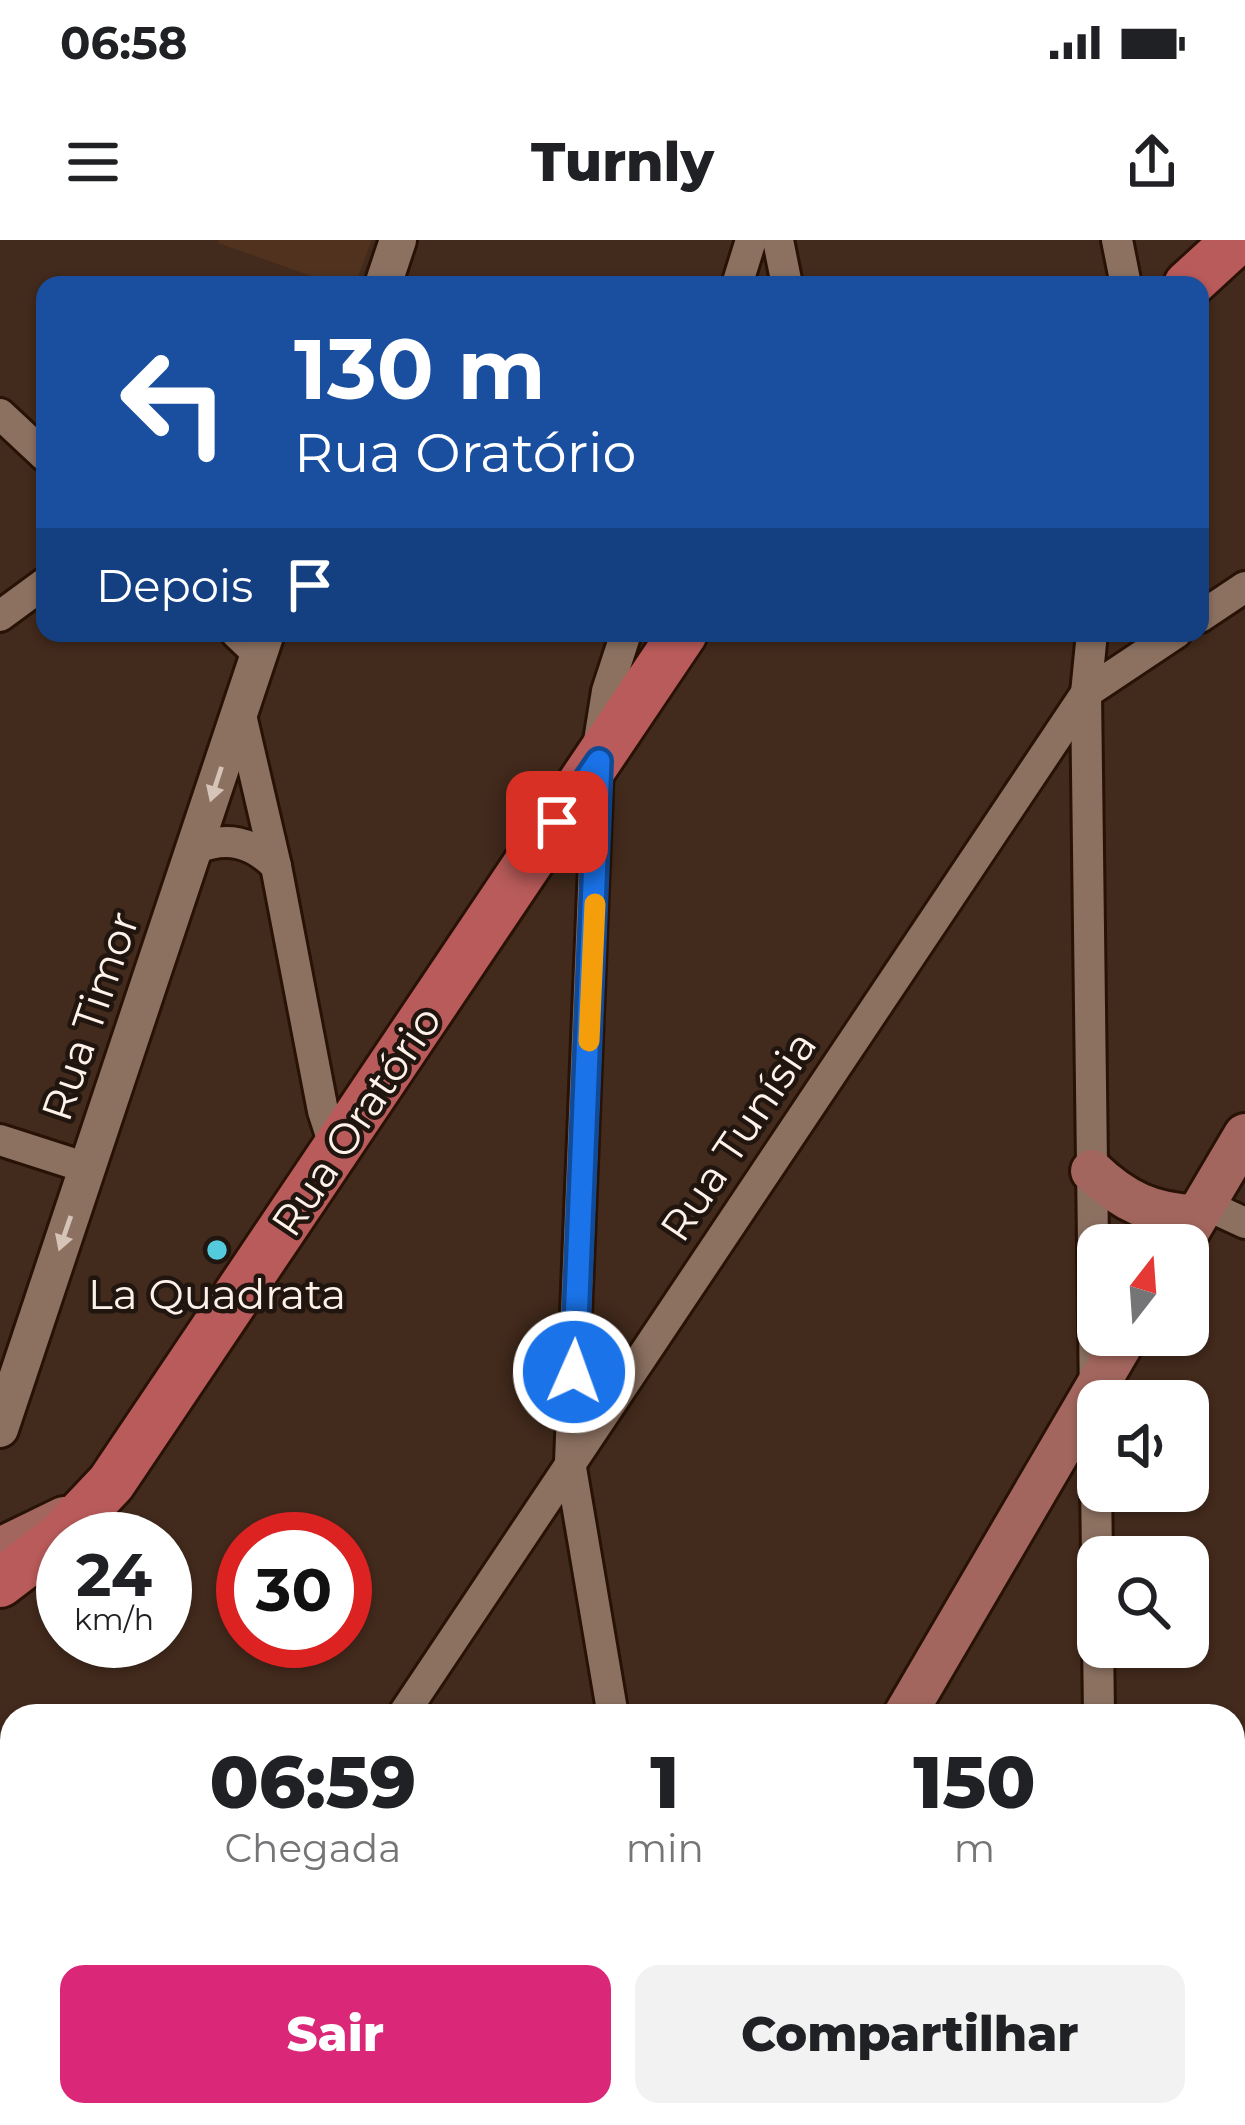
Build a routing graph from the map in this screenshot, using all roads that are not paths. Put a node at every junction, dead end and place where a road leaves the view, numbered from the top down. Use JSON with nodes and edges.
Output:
{"nodes":[{"id":1,"x":398,"y":240,"type":"edge"},
{"id":2,"x":752,"y":240,"type":"edge"},
{"id":3,"x":778,"y":240,"type":"edge"},
{"id":4,"x":1117,"y":240,"type":"edge"},
{"id":5,"x":1237,"y":240,"type":"edge"},
{"id":6,"x":386,"y":276,"type":"edge"},
{"id":7,"x":740,"y":276,"type":"edge"},
{"id":8,"x":785,"y":276,"type":"edge"},
{"id":9,"x":1124,"y":276,"type":"edge"},
{"id":10,"x":1198,"y":276,"type":"edge"},
{"id":11,"x":0,"y":414,"type":"edge"},
{"id":12,"x":36,"y":448,"type":"edge"},
{"id":13,"x":1245,"y":586,"type":"edge"},
{"id":14,"x":36,"y":590,"type":"edge"},
{"id":15,"x":1209,"y":611,"type":"edge"},
{"id":16,"x":0,"y":616,"type":"edge"},
{"id":17,"x":254,"y":642,"type":"edge"},
{"id":18,"x":623,"y":642,"type":"edge"},
{"id":19,"x":677,"y":642,"type":"edge"},
{"id":20,"x":1091,"y":642,"type":"edge"},
{"id":21,"x":1162,"y":642,"type":"edge"},
{"id":22,"x":1086,"y":693,"type":"junction"},
{"id":23,"x":240,"y":711,"type":"junction"},
{"id":24,"x":599,"y":761,"type":"junction"},
{"id":25,"x":194,"y":848,"type":"junction"},
{"id":26,"x":276,"y":866,"type":"junction"},
{"id":27,"x":1245,"y":1135,"type":"edge"},
{"id":28,"x":0,"y":1140,"type":"edge"},
{"id":29,"x":336,"y":1151,"type":"junction"},
{"id":30,"x":87,"y":1168,"type":"junction"},
{"id":31,"x":1092,"y":1171,"type":"junction"},
{"id":32,"x":1193,"y":1222,"type":"edge"},
{"id":33,"x":1245,"y":1223,"type":"edge"},
{"id":34,"x":1093,"y":1380,"type":"edge"},
{"id":35,"x":1077,"y":1421,"type":"edge"},
{"id":36,"x":0,"y":1429,"type":"edge"},
{"id":37,"x":571,"y":1462,"type":"junction"},
{"id":38,"x":96,"y":1499,"type":"junction"},
{"id":39,"x":1095,"y":1512,"type":"edge"},
{"id":40,"x":0,"y":1549,"type":"edge"},
{"id":41,"x":0,"y":1583,"type":"edge"},
{"id":42,"x":409,"y":1704,"type":"edge"},
{"id":43,"x":611,"y":1704,"type":"edge"},
{"id":44,"x":911,"y":1704,"type":"edge"},
{"id":45,"x":1099,"y":1704,"type":"edge"}],
"edges":[{"from":1,"to":6,"type":"street"},
{"from":2,"to":7,"type":"street"},
{"from":3,"to":8,"type":"street"},
{"from":4,"to":9,"type":"street"},
{"from":5,"to":10,"type":"main road"},
{"from":11,"to":12,"type":"street"},
{"from":13,"to":15,"type":"street"},
{"from":14,"to":16,"type":"street"},
{"from":17,"to":23,"type":"street","name":"Rua Timor"},
{"from":18,"to":24,"type":"street"},
{"from":19,"to":24,"type":"main road","name":"Rua Oratório"},
{"from":20,"to":22,"type":"street"},
{"from":21,"to":22,"type":"street","name":"Rua Tunísia"},
{"from":22,"to":31,"type":"street"},
{"from":22,"to":37,"type":"street","name":"Rua Tunísia"},
{"from":23,"to":25,"type":"street","name":"Rua Timor","one_way":true},
{"from":23,"to":26,"type":"street"},
{"from":24,"to":29,"type":"main road","name":"Rua Oratório"},
{"from":24,"to":37,"type":"street"},
{"from":25,"to":26,"type":"street"},
{"from":25,"to":30,"type":"street","name":"Rua Timor"},
{"from":26,"to":29,"type":"street"},
{"from":27,"to":32,"type":"main road"},
{"from":28,"to":30,"type":"street"},
{"from":29,"to":38,"type":"main road","name":"Rua Oratório"},
{"from":30,"to":36,"type":"street","name":"Rua Timor","one_way":true},
{"from":31,"to":32,"type":"main road"},
{"from":31,"to":34,"type":"street"},
{"from":32,"to":33,"type":"street"},
{"from":35,"to":44,"type":"main road"},
{"from":37,"to":42,"type":"street","name":"Rua Tunísia"},
{"from":37,"to":43,"type":"street"},
{"from":38,"to":40,"type":"main road"},
{"from":38,"to":41,"type":"main road","name":"Rua Oratório"},
{"from":39,"to":45,"type":"street"}]}
